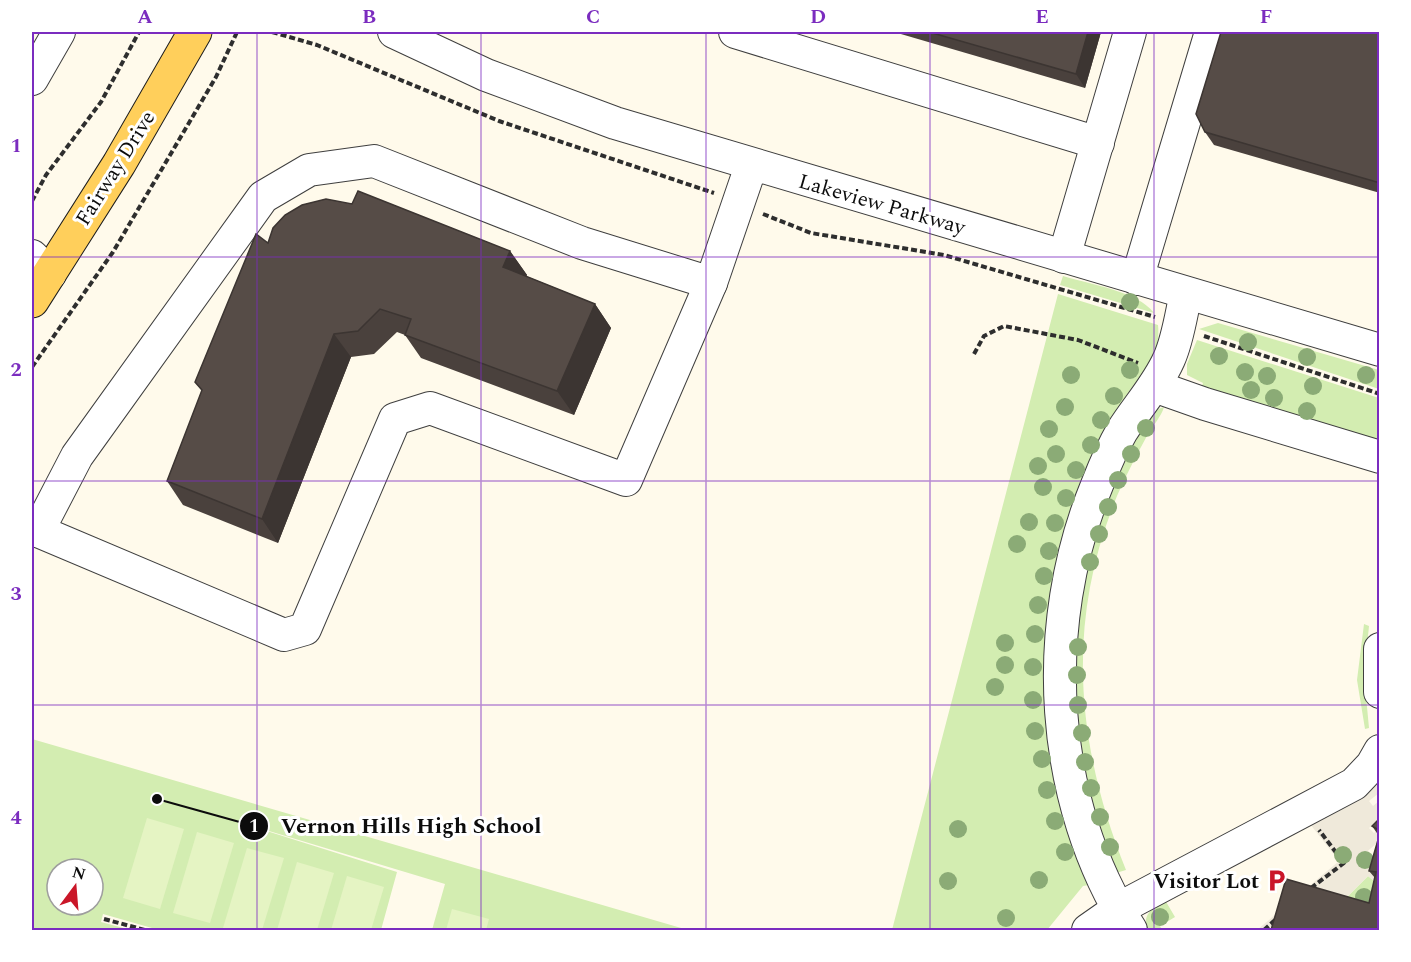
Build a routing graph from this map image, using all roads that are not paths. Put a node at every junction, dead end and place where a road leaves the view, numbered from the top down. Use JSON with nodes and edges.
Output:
{"nodes":[{"id":1,"x":59,"y":32,"type":"edge"},
{"id":2,"x":195,"y":32,"type":"edge"},
{"id":3,"x":394,"y":32,"type":"edge"},
{"id":4,"x":735,"y":32,"type":"edge"},
{"id":5,"x":1131,"y":32,"type":"edge"},
{"id":6,"x":1211,"y":32,"type":"edge"},
{"id":7,"x":32,"y":79,"type":"edge"},
{"id":8,"x":1098,"y":143,"type":"junction"},
{"id":9,"x":751,"y":166,"type":"junction"},
{"id":10,"x":1064,"y":257,"type":"junction"},
{"id":11,"x":41,"y":265,"type":"edge"},
{"id":12,"x":1137,"y":279,"type":"junction"},
{"id":13,"x":711,"y":283,"type":"junction"},
{"id":14,"x":1186,"y":293,"type":"junction"},
{"id":15,"x":32,"y":301,"type":"edge"},
{"id":16,"x":1380,"y":350,"type":"edge"},
{"id":17,"x":1147,"y":375,"type":"junction"},
{"id":18,"x":1380,"y":457,"type":"edge"},
{"id":19,"x":35,"y":530,"type":"edge"},
{"id":20,"x":1380,"y":649,"type":"edge"},
{"id":21,"x":1380,"y":692,"type":"edge"},
{"id":22,"x":1371,"y":763,"type":"edge"},
{"id":23,"x":1124,"y":920,"type":"edge"},
{"id":24,"x":1088,"y":930,"type":"edge"}],
"edges":[{"from":1,"to":7,"type":"street"},
{"from":2,"to":11,"type":"main road","name":"Fairway Drive"},
{"from":3,"to":9,"type":"street","name":"Lakeview Parkway"},
{"from":4,"to":8,"type":"street"},
{"from":5,"to":8,"type":"street"},
{"from":6,"to":12,"type":"street"},
{"from":8,"to":10,"type":"street"},
{"from":9,"to":10,"type":"street","name":"Lakeview Parkway"},
{"from":9,"to":13,"type":"street"},
{"from":10,"to":12,"type":"street","name":"Lakeview Parkway"},
{"from":11,"to":15,"type":"main road","name":"Fairway Drive"},
{"from":12,"to":14,"type":"street","name":"Lakeview Parkway"},
{"from":13,"to":19,"type":"street"},
{"from":13,"to":19,"type":"street"},
{"from":14,"to":16,"type":"street","name":"Lakeview Parkway"},
{"from":14,"to":17,"type":"street"},
{"from":17,"to":18,"type":"street"},
{"from":17,"to":23,"type":"street"},
{"from":20,"to":21,"type":"street"},
{"from":22,"to":23,"type":"street"},
{"from":23,"to":24,"type":"street"}]}
